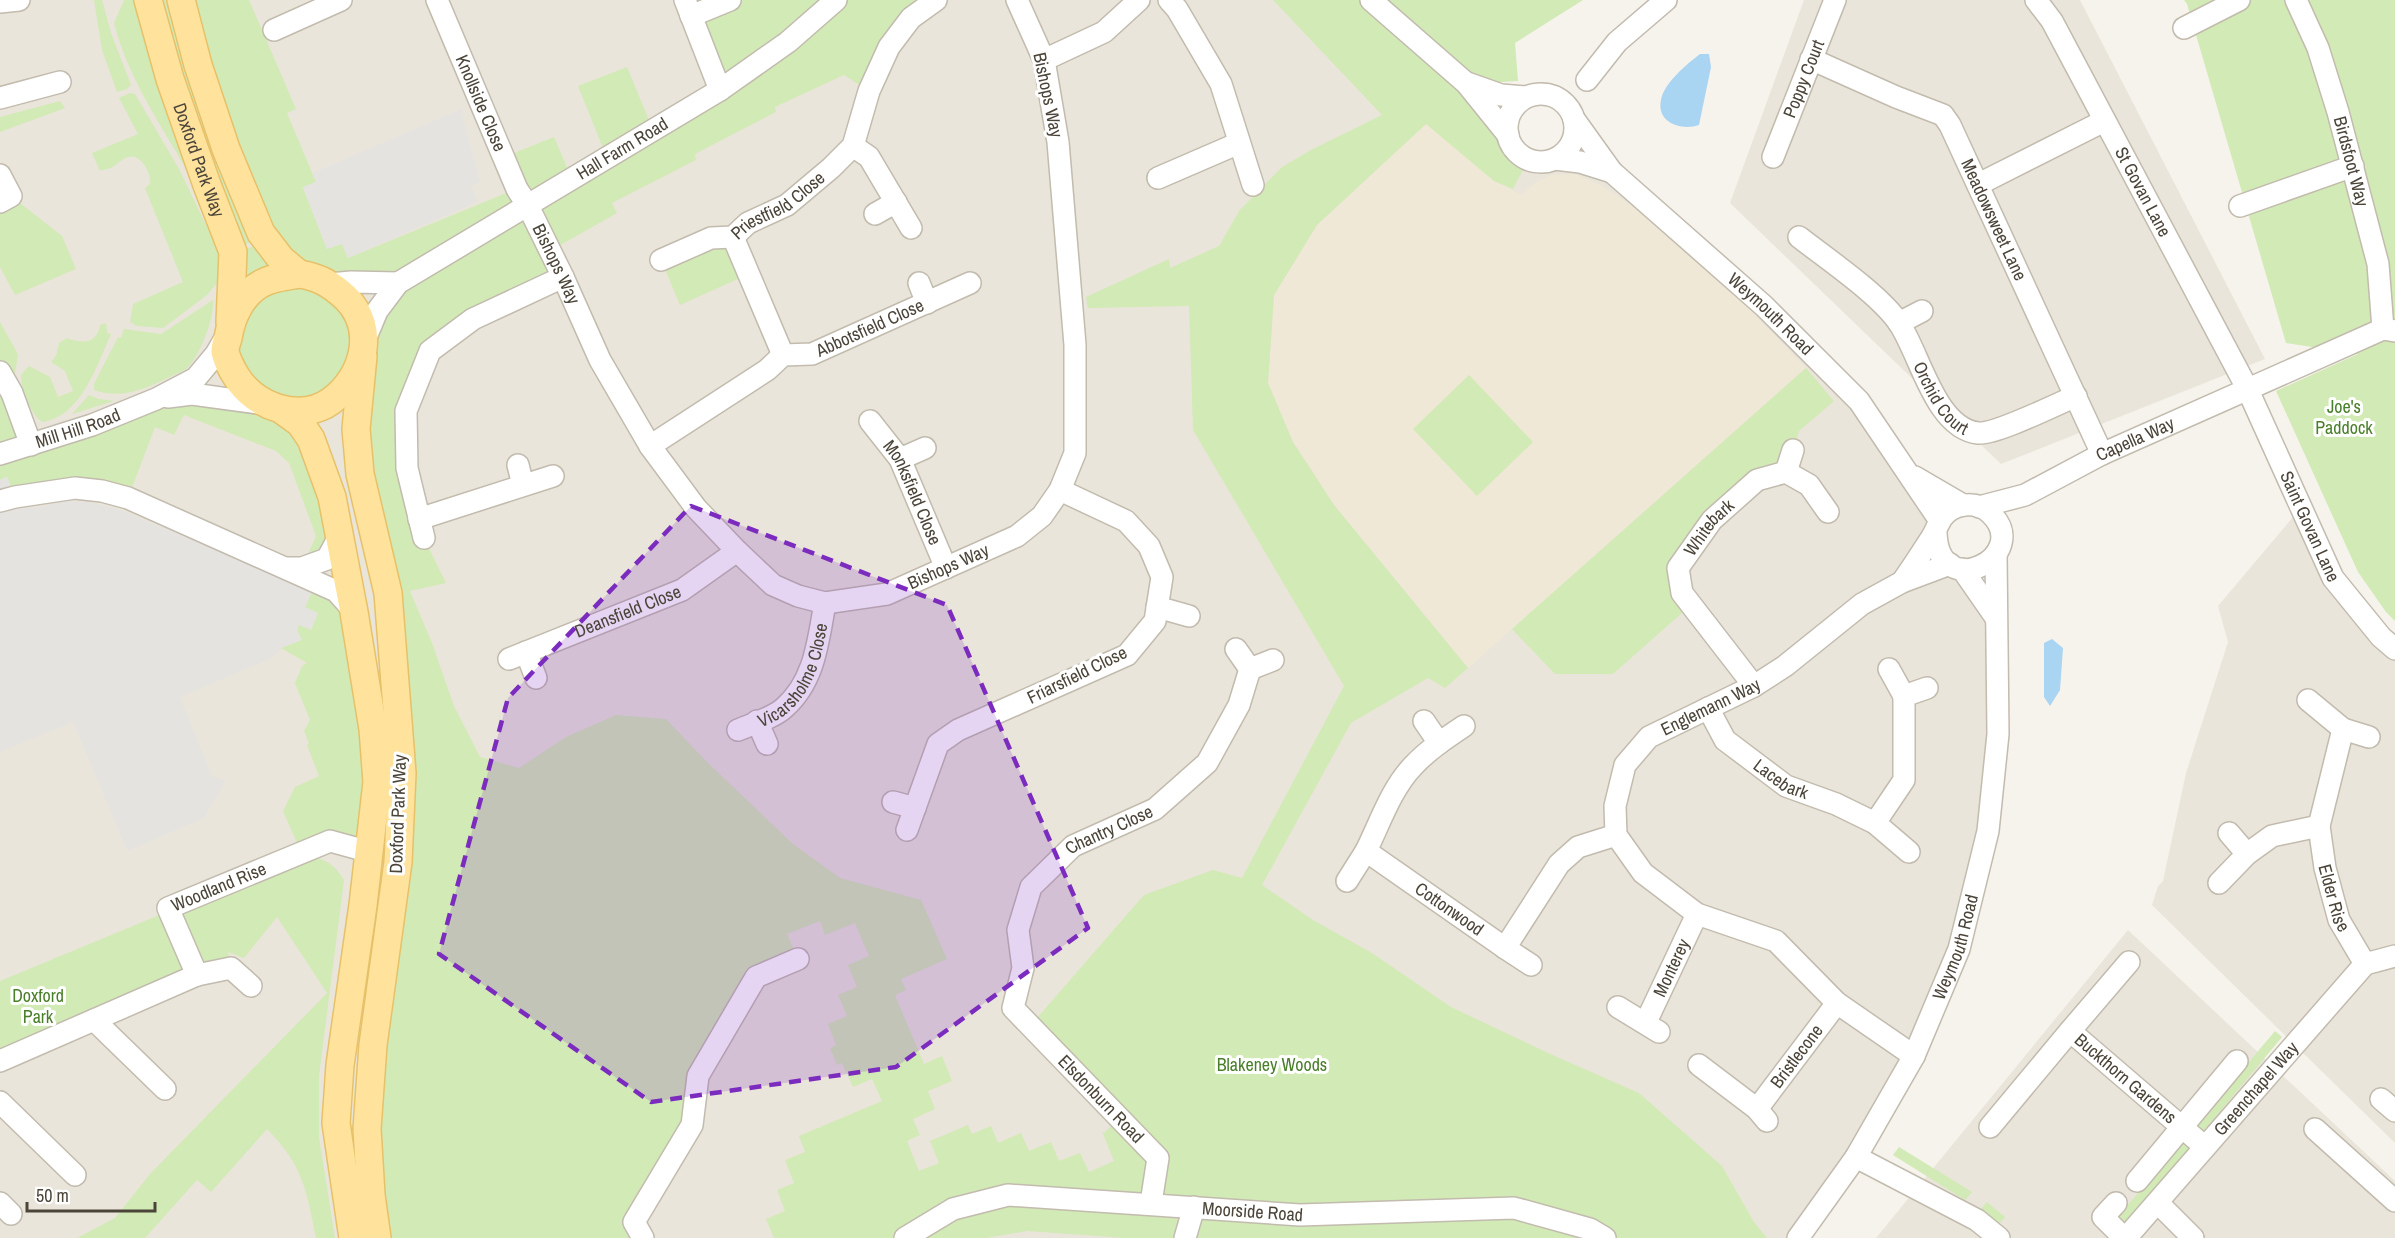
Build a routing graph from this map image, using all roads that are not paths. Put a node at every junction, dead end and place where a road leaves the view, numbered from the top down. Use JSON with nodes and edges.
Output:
{"nodes":[{"id":1,"x":19,"y":0,"type":"edge"},
{"id":2,"x":148,"y":0,"type":"edge"},
{"id":3,"x":181,"y":0,"type":"edge"},
{"id":4,"x":341,"y":0,"type":"edge"},
{"id":5,"x":437,"y":0,"type":"edge"},
{"id":6,"x":730,"y":0,"type":"edge"},
{"id":7,"x":836,"y":0,"type":"edge"},
{"id":8,"x":936,"y":0,"type":"edge"},
{"id":9,"x":1017,"y":0,"type":"edge"},
{"id":10,"x":1139,"y":0,"type":"edge"},
{"id":11,"x":1169,"y":0,"type":"edge"},
{"id":12,"x":1371,"y":0,"type":"edge"},
{"id":13,"x":1666,"y":0,"type":"edge"},
{"id":14,"x":1835,"y":0,"type":"edge"},
{"id":15,"x":2036,"y":0,"type":"edge"},
{"id":16,"x":2239,"y":0,"type":"edge"},
{"id":17,"x":2296,"y":0,"type":"edge"},
{"id":18,"x":0,"y":2,"type":"edge"},
{"id":19,"x":688,"y":8,"type":"edge"},
{"id":20,"x":2184,"y":28,"type":"dead end"},
{"id":21,"x":274,"y":30,"type":"dead end"},
{"id":22,"x":1811,"y":59,"type":"junction"},
{"id":23,"x":1044,"y":60,"type":"junction"},
{"id":24,"x":1587,"y":80,"type":"dead end"},
{"id":25,"x":60,"y":82,"type":"dead end"},
{"id":26,"x":1466,"y":83,"type":"junction"},
{"id":27,"x":720,"y":90,"type":"junction"},
{"id":28,"x":1526,"y":97,"type":"junction"},
{"id":29,"x":0,"y":98,"type":"edge"},
{"id":30,"x":1574,"y":119,"type":"junction"},
{"id":31,"x":2104,"y":121,"type":"junction"},
{"id":32,"x":1508,"y":135,"type":"junction"},
{"id":33,"x":1239,"y":143,"type":"junction"},
{"id":34,"x":853,"y":146,"type":"junction"},
{"id":35,"x":1773,"y":157,"type":"dead end"},
{"id":36,"x":1555,"y":159,"type":"junction"},
{"id":37,"x":2353,"y":166,"type":"junction"},
{"id":38,"x":1611,"y":172,"type":"junction"},
{"id":39,"x":0,"y":176,"type":"edge"},
{"id":40,"x":1158,"y":178,"type":"dead end"},
{"id":41,"x":1979,"y":184,"type":"junction"},
{"id":42,"x":1253,"y":185,"type":"dead end"},
{"id":43,"x":0,"y":202,"type":"edge"},
{"id":44,"x":896,"y":202,"type":"junction"},
{"id":45,"x":528,"y":206,"type":"junction"},
{"id":46,"x":2240,"y":206,"type":"dead end"},
{"id":47,"x":875,"y":214,"type":"dead end"},
{"id":48,"x":911,"y":228,"type":"dead end"},
{"id":49,"x":733,"y":237,"type":"junction"},
{"id":50,"x":1799,"y":237,"type":"dead end"},
{"id":51,"x":661,"y":260,"type":"dead end"},
{"id":52,"x":298,"y":274,"type":"junction"},
{"id":53,"x":563,"y":277,"type":"junction"},
{"id":54,"x":398,"y":283,"type":"junction"},
{"id":55,"x":918,"y":283,"type":"dead end"},
{"id":56,"x":970,"y":283,"type":"dead end"},
{"id":57,"x":330,"y":284,"type":"junction"},
{"id":58,"x":927,"y":303,"type":"junction"},
{"id":59,"x":1922,"y":311,"type":"dead end"},
{"id":60,"x":1899,"y":322,"type":"junction"},
{"id":61,"x":229,"y":328,"type":"junction"},
{"id":62,"x":2389,"y":330,"type":"edge"},
{"id":63,"x":363,"y":349,"type":"junction"},
{"id":64,"x":783,"y":355,"type":"junction"},
{"id":65,"x":0,"y":372,"type":"edge"},
{"id":66,"x":2247,"y":388,"type":"junction"},
{"id":67,"x":2076,"y":396,"type":"junction"},
{"id":68,"x":156,"y":399,"type":"junction"},
{"id":69,"x":274,"y":407,"type":"junction"},
{"id":70,"x":870,"y":421,"type":"dead end"},
{"id":71,"x":31,"y":445,"type":"junction"},
{"id":72,"x":650,"y":446,"type":"junction"},
{"id":73,"x":925,"y":448,"type":"dead end"},
{"id":74,"x":1792,"y":450,"type":"dead end"},
{"id":75,"x":0,"y":454,"type":"edge"},
{"id":76,"x":2102,"y":454,"type":"junction"},
{"id":77,"x":900,"y":459,"type":"junction"},
{"id":78,"x":1786,"y":472,"type":"junction"},
{"id":79,"x":1910,"y":474,"type":"junction"},
{"id":80,"x":553,"y":476,"type":"dead end"},
{"id":81,"x":1060,"y":490,"type":"junction"},
{"id":82,"x":2025,"y":495,"type":"junction"},
{"id":83,"x":0,"y":501,"type":"edge"},
{"id":84,"x":1971,"y":506,"type":"junction"},
{"id":85,"x":1828,"y":512,"type":"dead end"},
{"id":86,"x":1938,"y":526,"type":"junction"},
{"id":87,"x":2001,"y":534,"type":"junction"},
{"id":88,"x":340,"y":535,"type":"junction"},
{"id":89,"x":737,"y":551,"type":"junction"},
{"id":90,"x":1996,"y":554,"type":"junction"},
{"id":91,"x":1956,"y":567,"type":"junction"},
{"id":92,"x":288,"y":568,"type":"junction"},
{"id":93,"x":946,"y":568,"type":"junction"},
{"id":94,"x":1902,"y":582,"type":"junction"},
{"id":95,"x":825,"y":603,"type":"junction"},
{"id":96,"x":1157,"y":607,"type":"junction"},
{"id":97,"x":354,"y":612,"type":"junction"},
{"id":98,"x":1189,"y":616,"type":"dead end"},
{"id":99,"x":1996,"y":618,"type":"junction"},
{"id":100,"x":1236,"y":649,"type":"dead end"},
{"id":101,"x":2395,"y":649,"type":"edge"},
{"id":102,"x":1273,"y":660,"type":"dead end"},
{"id":103,"x":1250,"y":669,"type":"junction"},
{"id":104,"x":1889,"y":669,"type":"dead end"},
{"id":105,"x":536,"y":678,"type":"dead end"},
{"id":106,"x":1754,"y":686,"type":"junction"},
{"id":107,"x":1927,"y":688,"type":"dead end"},
{"id":108,"x":1904,"y":696,"type":"junction"},
{"id":109,"x":2308,"y":700,"type":"dead end"},
{"id":110,"x":1708,"y":708,"type":"junction"},
{"id":111,"x":1424,"y":721,"type":"dead end"},
{"id":112,"x":1464,"y":726,"type":"dead end"},
{"id":113,"x":2343,"y":729,"type":"junction"},
{"id":114,"x":2369,"y":737,"type":"dead end"},
{"id":115,"x":1439,"y":743,"type":"junction"},
{"id":116,"x":767,"y":744,"type":"dead end"},
{"id":117,"x":893,"y":802,"type":"dead end"},
{"id":118,"x":915,"y":808,"type":"junction"},
{"id":119,"x":1875,"y":823,"type":"junction"},
{"id":120,"x":2319,"y":826,"type":"junction"},
{"id":121,"x":907,"y":830,"type":"dead end"},
{"id":122,"x":2229,"y":833,"type":"dead end"},
{"id":123,"x":1616,"y":835,"type":"junction"},
{"id":124,"x":1366,"y":851,"type":"junction"},
{"id":125,"x":370,"y":852,"type":"junction"},
{"id":126,"x":1909,"y":852,"type":"dead end"},
{"id":127,"x":2247,"y":854,"type":"junction"},
{"id":128,"x":1347,"y":881,"type":"dead end"},
{"id":129,"x":2220,"y":883,"type":"dead end"},
{"id":130,"x":1697,"y":914,"type":"junction"},
{"id":131,"x":1505,"y":948,"type":"junction"},
{"id":132,"x":2395,"y":956,"type":"edge"},
{"id":133,"x":798,"y":959,"type":"dead end"},
{"id":134,"x":2129,"y":962,"type":"dead end"},
{"id":135,"x":2365,"y":964,"type":"junction"},
{"id":136,"x":1531,"y":965,"type":"dead end"},
{"id":137,"x":197,"y":975,"type":"junction"},
{"id":138,"x":251,"y":986,"type":"dead end"},
{"id":139,"x":1837,"y":1003,"type":"junction"},
{"id":140,"x":1618,"y":1007,"type":"dead end"},
{"id":141,"x":1013,"y":1008,"type":"joint"},
{"id":142,"x":94,"y":1020,"type":"junction"},
{"id":143,"x":2070,"y":1031,"type":"junction"},
{"id":144,"x":1914,"y":1056,"type":"junction"},
{"id":145,"x":2236,"y":1060,"type":"dead end"},
{"id":146,"x":0,"y":1061,"type":"edge"},
{"id":147,"x":1699,"y":1065,"type":"dead end"},
{"id":148,"x":165,"y":1089,"type":"dead end"},
{"id":149,"x":0,"y":1102,"type":"edge"},
{"id":150,"x":1990,"y":1127,"type":"dead end"},
{"id":151,"x":2182,"y":1128,"type":"junction"},
{"id":152,"x":2315,"y":1129,"type":"dead end"},
{"id":153,"x":2205,"y":1147,"type":"junction"},
{"id":154,"x":1856,"y":1157,"type":"junction"},
{"id":155,"x":75,"y":1175,"type":"dead end"},
{"id":156,"x":2137,"y":1181,"type":"dead end"},
{"id":157,"x":2395,"y":1201,"type":"edge"},
{"id":158,"x":1151,"y":1203,"type":"junction"},
{"id":159,"x":2116,"y":1203,"type":"dead end"},
{"id":160,"x":2158,"y":1203,"type":"junction"},
{"id":161,"x":1194,"y":1206,"type":"junction"},
{"id":162,"x":353,"y":1238,"type":"edge"},
{"id":163,"x":377,"y":1238,"type":"edge"},
{"id":164,"x":643,"y":1238,"type":"edge"},
{"id":165,"x":905,"y":1238,"type":"edge"},
{"id":166,"x":1185,"y":1238,"type":"edge"},
{"id":167,"x":1605,"y":1238,"type":"edge"},
{"id":168,"x":1798,"y":1238,"type":"edge"},
{"id":169,"x":1999,"y":1238,"type":"edge"},
{"id":170,"x":2125,"y":1238,"type":"edge"},
{"id":171,"x":2193,"y":1238,"type":"edge"}],
"edges":[{"from":1,"to":18,"type":"street"},
{"from":2,"to":61,"type":"main road","name":"Doxford Park Way"},
{"from":3,"to":52,"type":"main road","name":"Doxford Park Way"},
{"from":4,"to":21,"type":"street"},
{"from":5,"to":45,"type":"street","name":"Knollside Close"},
{"from":6,"to":19,"type":"street"},
{"from":7,"to":27,"type":"street","name":"Hall Farm Road"},
{"from":8,"to":34,"type":"street","name":"Priestfield Close"},
{"from":9,"to":23,"type":"street","name":"Bishops Way"},
{"from":10,"to":23,"type":"street"},
{"from":11,"to":33,"type":"street"},
{"from":12,"to":26,"type":"street"},
{"from":13,"to":24,"type":"street"},
{"from":14,"to":22,"type":"street","name":"Poppy Court"},
{"from":15,"to":31,"type":"street","name":"St Govan Lane"},
{"from":16,"to":20,"type":"street"},
{"from":17,"to":37,"type":"street","name":"Birdsfoot Way"},
{"from":19,"to":27,"type":"street"},
{"from":22,"to":35,"type":"street","name":"Poppy Court"},
{"from":22,"to":41,"type":"street","name":"Meadowsweet Lane"},
{"from":23,"to":81,"type":"street","name":"Bishops Way"},
{"from":25,"to":29,"type":"street"},
{"from":26,"to":28,"type":"street"},
{"from":26,"to":32,"type":"street"},
{"from":27,"to":45,"type":"street","name":"Hall Farm Road"},
{"from":28,"to":30,"type":"street"},
{"from":28,"to":32,"type":"street"},
{"from":30,"to":36,"type":"street"},
{"from":30,"to":38,"type":"street","name":"Weymouth Road"},
{"from":31,"to":41,"type":"street"},
{"from":31,"to":66,"type":"street","name":"St Govan Lane"},
{"from":32,"to":36,"type":"street"},
{"from":33,"to":40,"type":"street"},
{"from":33,"to":42,"type":"street"},
{"from":34,"to":44,"type":"street"},
{"from":34,"to":49,"type":"street","name":"Priestfield Close"},
{"from":36,"to":38,"type":"street","name":"Weymouth Road"},
{"from":37,"to":46,"type":"street"},
{"from":37,"to":62,"type":"street","name":"Birdsfoot Way"},
{"from":38,"to":79,"type":"street","name":"Weymouth Road"},
{"from":39,"to":43,"type":"street"},
{"from":41,"to":67,"type":"street","name":"Meadowsweet Lane"},
{"from":44,"to":47,"type":"street"},
{"from":44,"to":48,"type":"street"},
{"from":45,"to":53,"type":"street","name":"Bishops Way"},
{"from":45,"to":54,"type":"street","name":"Hall Farm Road"},
{"from":49,"to":51,"type":"street","name":"Priestfield Close"},
{"from":49,"to":64,"type":"street"},
{"from":50,"to":60,"type":"street","name":"Orchid Court"},
{"from":52,"to":57,"type":"main road","name":"Doxford Park Way"},
{"from":52,"to":61,"type":"main road","name":"Doxford Park Way"},
{"from":53,"to":72,"type":"street","name":"Bishops Way"},
{"from":53,"to":80,"type":"street"},
{"from":54,"to":57,"type":"street"},
{"from":54,"to":63,"type":"street","name":"Hall Farm Road"},
{"from":55,"to":58,"type":"street"},
{"from":56,"to":58,"type":"street","name":"Abbotsfield Close"},
{"from":57,"to":63,"type":"main road","name":"Doxford Park Way"},
{"from":58,"to":64,"type":"street","name":"Abbotsfield Close"},
{"from":59,"to":60,"type":"street"},
{"from":60,"to":67,"type":"street","name":"Orchid Court"},
{"from":61,"to":68,"type":"street","name":"Mill Hill Road"},
{"from":61,"to":69,"type":"main road","name":"Doxford Park Way"},
{"from":62,"to":66,"type":"street","name":"Capella Way"},
{"from":63,"to":69,"type":"main road"},
{"from":63,"to":163,"type":"main road","name":"Doxford Park Way"},
{"from":64,"to":72,"type":"street"},
{"from":65,"to":71,"type":"street"},
{"from":66,"to":76,"type":"street","name":"Capella Way"},
{"from":66,"to":101,"type":"street","name":"Saint Govan Lane"},
{"from":67,"to":76,"type":"street","name":"Meadowsweet Lane"},
{"from":68,"to":69,"type":"street","name":"Mill Hill Road"},
{"from":68,"to":71,"type":"street","name":"Mill Hill Road"},
{"from":69,"to":88,"type":"main road","name":"Doxford Park Way"},
{"from":70,"to":77,"type":"street","name":"Monksfield Close"},
{"from":71,"to":75,"type":"street","name":"Mill Hill Road"},
{"from":72,"to":89,"type":"street","name":"Bishops Way"},
{"from":73,"to":77,"type":"street"},
{"from":74,"to":78,"type":"street"},
{"from":76,"to":82,"type":"street","name":"Capella Way"},
{"from":77,"to":93,"type":"street","name":"Monksfield Close"},
{"from":78,"to":85,"type":"street"},
{"from":78,"to":106,"type":"street","name":"Whitebark"},
{"from":79,"to":84,"type":"street","name":"Weymouth Road"},
{"from":79,"to":86,"type":"street","name":"Weymouth Road"},
{"from":81,"to":93,"type":"street","name":"Bishops Way"},
{"from":81,"to":96,"type":"street","name":"Friarsfield Close"},
{"from":82,"to":84,"type":"street","name":"Capella Way"},
{"from":82,"to":87,"type":"street"},
{"from":83,"to":92,"type":"street"},
{"from":84,"to":86,"type":"street"},
{"from":84,"to":87,"type":"street"},
{"from":86,"to":91,"type":"street"},
{"from":86,"to":94,"type":"street","name":"Englemann Way"},
{"from":87,"to":90,"type":"street"},
{"from":88,"to":92,"type":"street"},
{"from":88,"to":97,"type":"main road","name":"Doxford Park Way"},
{"from":89,"to":95,"type":"street","name":"Bishops Way"},
{"from":89,"to":105,"type":"street","name":"Deansfield Close"},
{"from":90,"to":91,"type":"street"},
{"from":90,"to":99,"type":"street","name":"Weymouth Road"},
{"from":91,"to":94,"type":"street","name":"Englemann Way"},
{"from":91,"to":99,"type":"street"},
{"from":92,"to":97,"type":"street"},
{"from":93,"to":95,"type":"street","name":"Bishops Way"},
{"from":94,"to":106,"type":"street","name":"Englemann Way"},
{"from":95,"to":116,"type":"street","name":"Vicarsholme Close"},
{"from":96,"to":98,"type":"street"},
{"from":96,"to":118,"type":"street","name":"Friarsfield Close"},
{"from":97,"to":125,"type":"main road","name":"Doxford Park Way"},
{"from":99,"to":144,"type":"street","name":"Weymouth Road"},
{"from":100,"to":103,"type":"street"},
{"from":102,"to":103,"type":"street"},
{"from":103,"to":141,"type":"street","name":"Chantry Close"},
{"from":104,"to":108,"type":"street"},
{"from":106,"to":110,"type":"street","name":"Englemann Way"},
{"from":107,"to":108,"type":"street"},
{"from":108,"to":119,"type":"street"},
{"from":109,"to":113,"type":"street"},
{"from":110,"to":119,"type":"street","name":"Lacebark"},
{"from":110,"to":123,"type":"street","name":"Englemann Way"},
{"from":111,"to":115,"type":"street"},
{"from":112,"to":115,"type":"street"},
{"from":113,"to":114,"type":"street"},
{"from":113,"to":120,"type":"street","name":"Elder Rise"},
{"from":115,"to":124,"type":"street"},
{"from":117,"to":118,"type":"street"},
{"from":118,"to":121,"type":"street","name":"Friarsfield Close"},
{"from":119,"to":126,"type":"street","name":"Lacebark"},
{"from":120,"to":127,"type":"street"},
{"from":120,"to":135,"type":"street","name":"Elder Rise"},
{"from":122,"to":127,"type":"street"},
{"from":123,"to":130,"type":"street"},
{"from":123,"to":131,"type":"street"},
{"from":124,"to":128,"type":"street"},
{"from":124,"to":131,"type":"street","name":"Cottonwood"},
{"from":125,"to":137,"type":"street","name":"Woodland Rise"},
{"from":125,"to":162,"type":"main road","name":"Doxford Park Way"},
{"from":127,"to":129,"type":"street"},
{"from":130,"to":139,"type":"street"},
{"from":130,"to":140,"type":"street","name":"Monterey"},
{"from":131,"to":136,"type":"street","name":"Cottonwood"},
{"from":132,"to":135,"type":"street"},
{"from":133,"to":164,"type":"street"},
{"from":134,"to":143,"type":"street","name":"Buckthorn Gardens"},
{"from":135,"to":153,"type":"street","name":"Greenchapel Way"},
{"from":137,"to":138,"type":"street"},
{"from":137,"to":142,"type":"street"},
{"from":139,"to":144,"type":"street"},
{"from":139,"to":147,"type":"street","name":"Bristlecone"},
{"from":141,"to":158,"type":"street","name":"Elsdonburn Road"},
{"from":142,"to":146,"type":"street"},
{"from":142,"to":148,"type":"street"},
{"from":143,"to":150,"type":"street","name":"Buckthorn Gardens"},
{"from":143,"to":151,"type":"street","name":"Buckthorn Gardens"},
{"from":144,"to":154,"type":"street","name":"Weymouth Road"},
{"from":145,"to":151,"type":"street","name":"Buckthorn Gardens"},
{"from":149,"to":155,"type":"street"},
{"from":151,"to":153,"type":"street","name":"Buckthorn Gardens"},
{"from":151,"to":156,"type":"street","name":"Buckthorn Gardens"},
{"from":152,"to":157,"type":"street"},
{"from":153,"to":160,"type":"street","name":"Greenchapel Way"},
{"from":154,"to":168,"type":"street","name":"Weymouth Road"},
{"from":154,"to":169,"type":"street"},
{"from":158,"to":161,"type":"street","name":"Moorside Road"},
{"from":158,"to":165,"type":"street","name":"Moorside Road"},
{"from":159,"to":170,"type":"street"},
{"from":160,"to":170,"type":"street","name":"Greenchapel Way"},
{"from":160,"to":171,"type":"street"},
{"from":161,"to":166,"type":"street"},
{"from":161,"to":167,"type":"street","name":"Moorside Road"}]}
